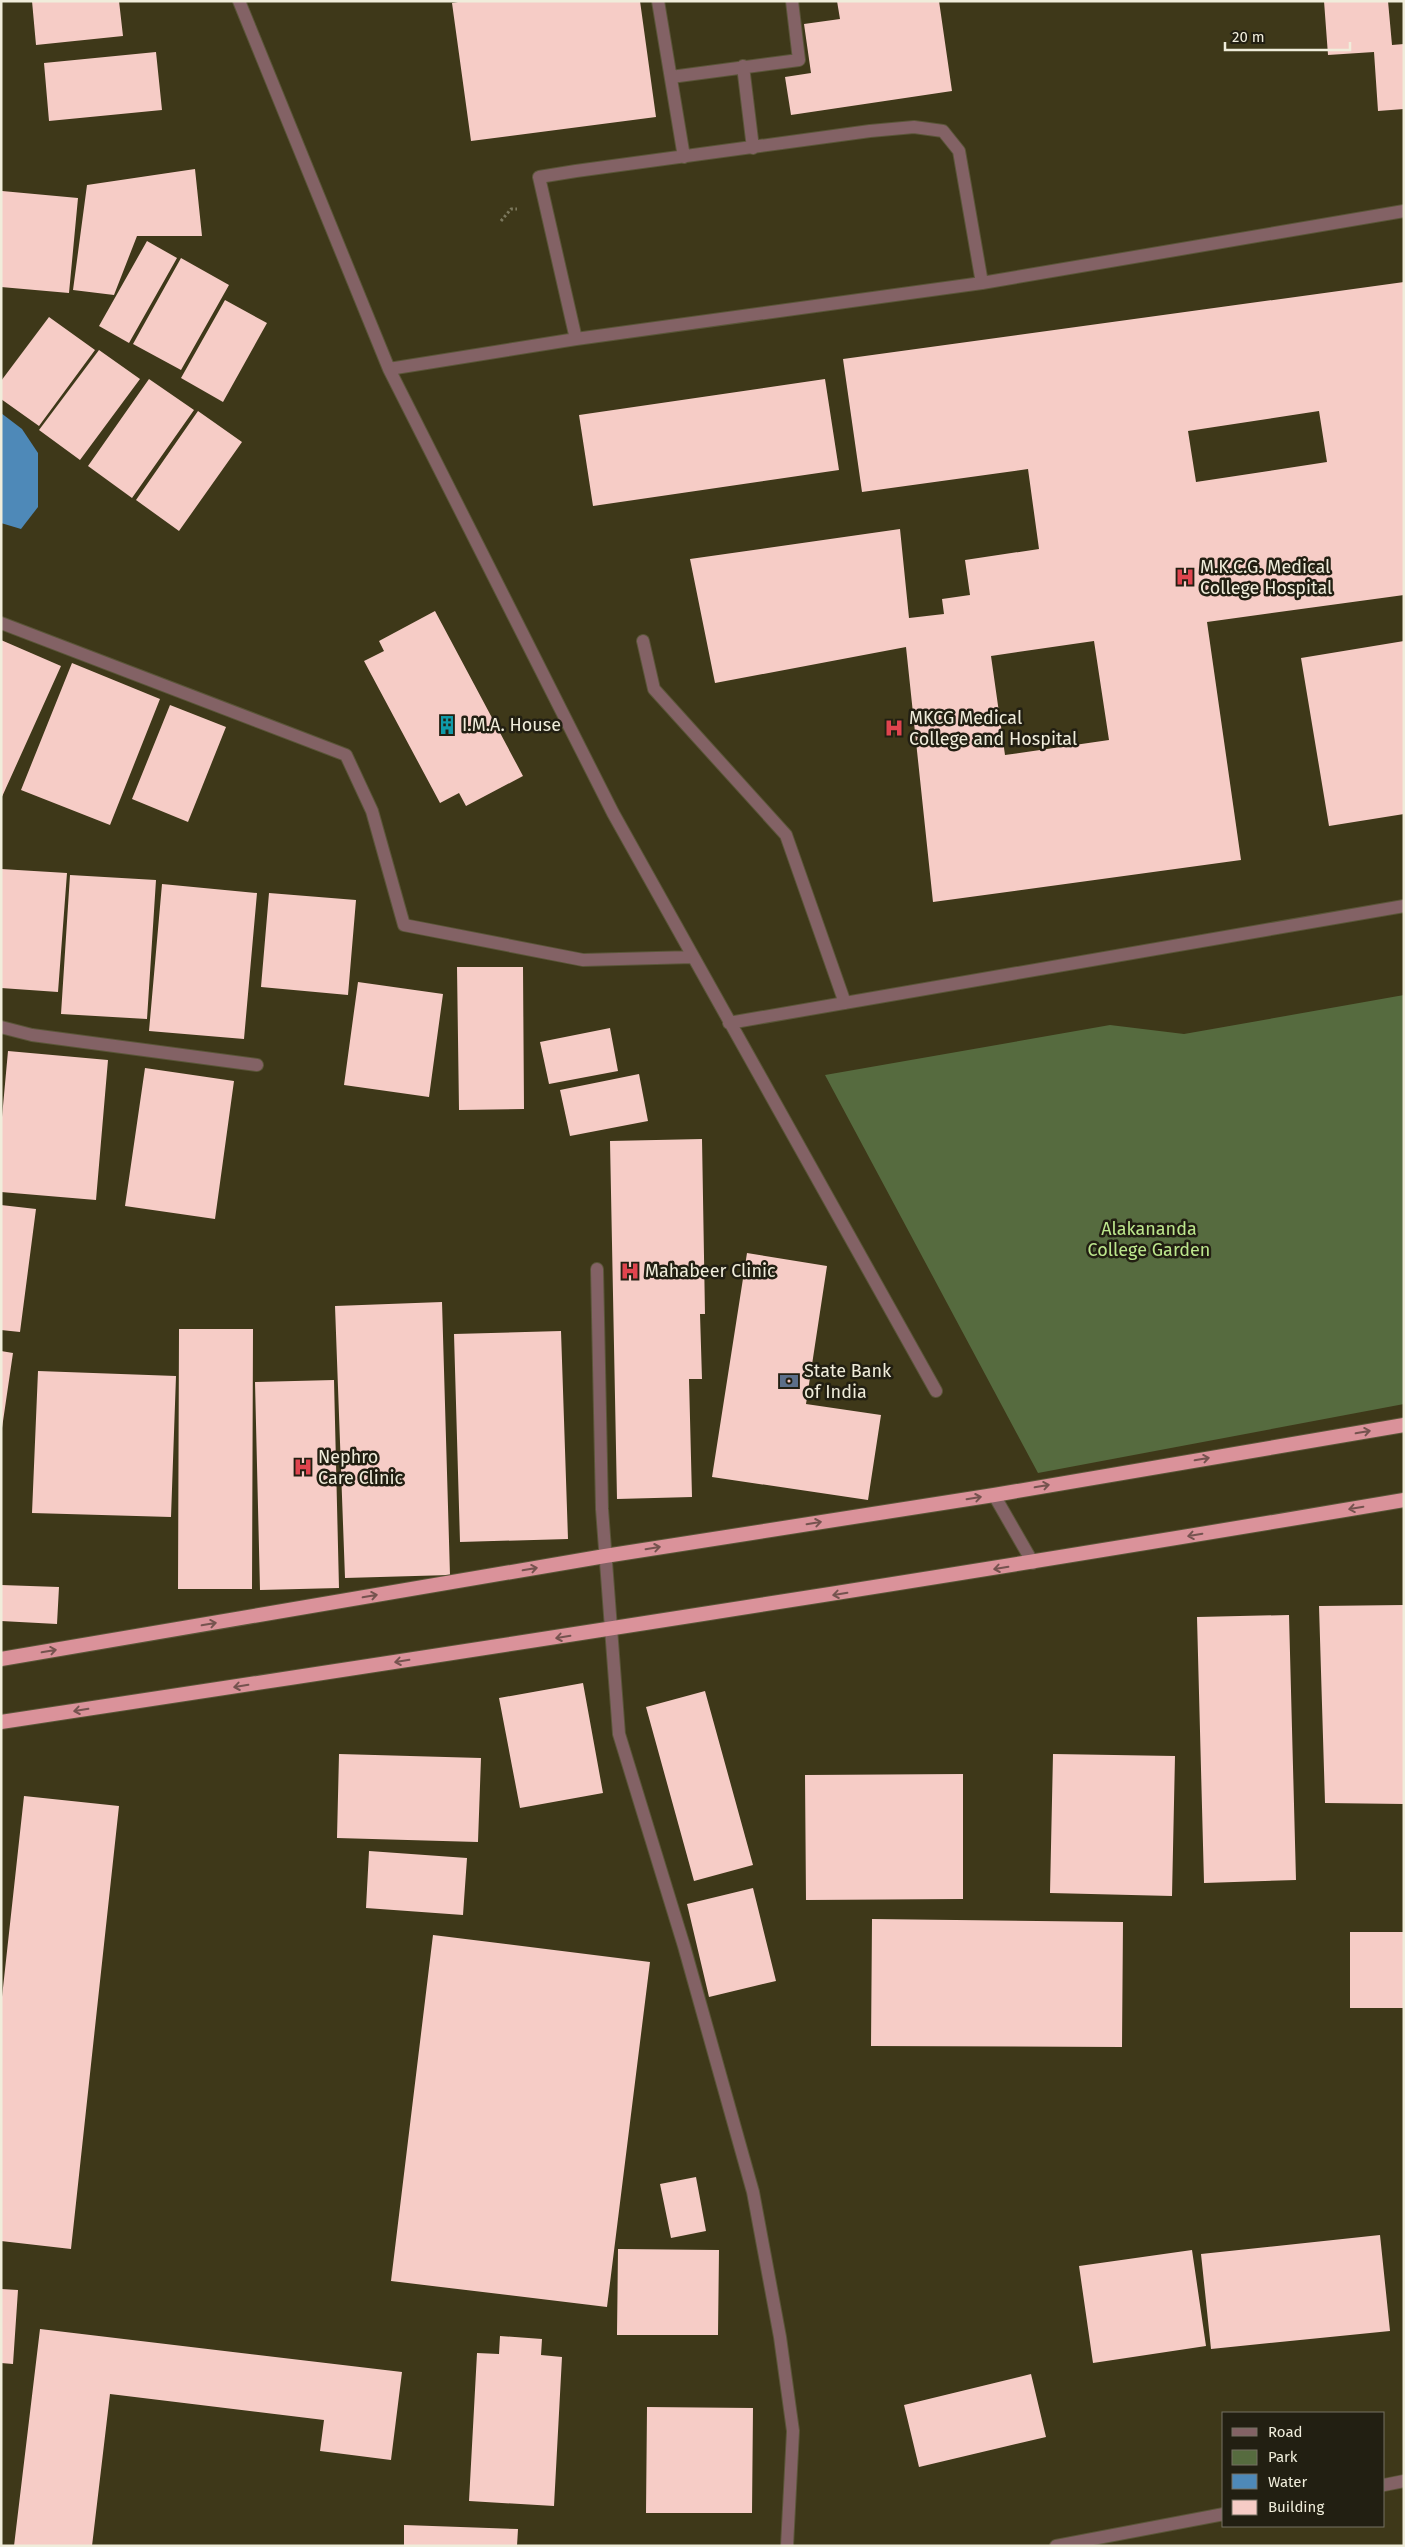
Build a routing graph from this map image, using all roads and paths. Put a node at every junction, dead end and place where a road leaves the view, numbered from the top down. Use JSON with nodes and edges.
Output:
{"nodes":[{"id":1,"x":240,"y":1,"type":"edge"},
{"id":2,"x":658,"y":1,"type":"edge"},
{"id":3,"x":792,"y":1,"type":"edge"},
{"id":4,"x":743,"y":66,"type":"junction"},
{"id":5,"x":671,"y":77,"type":"junction"},
{"id":6,"x":753,"y":148,"type":"junction"},
{"id":7,"x":684,"y":157,"type":"junction"},
{"id":8,"x":1404,"y":211,"type":"edge"},
{"id":9,"x":982,"y":283,"type":"junction"},
{"id":10,"x":576,"y":339,"type":"junction"},
{"id":11,"x":389,"y":369,"type":"junction"},
{"id":12,"x":1,"y":623,"type":"edge"},
{"id":13,"x":643,"y":641,"type":"dead end"},
{"id":14,"x":1404,"y":906,"type":"edge"},
{"id":15,"x":693,"y":957,"type":"junction"},
{"id":16,"x":844,"y":1003,"type":"junction"},
{"id":17,"x":729,"y":1023,"type":"junction"},
{"id":18,"x":1,"y":1027,"type":"edge"},
{"id":19,"x":257,"y":1065,"type":"dead end"},
{"id":20,"x":597,"y":1269,"type":"dead end"},
{"id":21,"x":936,"y":1391,"type":"dead end"},
{"id":22,"x":1404,"y":1425,"type":"edge"},
{"id":23,"x":994,"y":1494,"type":"junction"},
{"id":24,"x":1404,"y":1500,"type":"edge"},
{"id":25,"x":605,"y":1556,"type":"junction"},
{"id":26,"x":1033,"y":1563,"type":"junction"},
{"id":27,"x":611,"y":1630,"type":"junction"},
{"id":28,"x":1,"y":1659,"type":"edge"},
{"id":29,"x":1,"y":1722,"type":"edge"},
{"id":30,"x":1404,"y":2481,"type":"edge"},
{"id":31,"x":1385,"y":2485,"type":"edge"},
{"id":32,"x":1222,"y":2514,"type":"edge"},
{"id":33,"x":787,"y":2546,"type":"edge"},
{"id":34,"x":1056,"y":2546,"type":"edge"}],
"edges":[{"from":1,"to":11,"type":"street"},
{"from":2,"to":5,"type":"street"},
{"from":3,"to":4,"type":"street"},
{"from":4,"to":5,"type":"street"},
{"from":4,"to":6,"type":"street"},
{"from":5,"to":7,"type":"street"},
{"from":6,"to":7,"type":"street"},
{"from":6,"to":9,"type":"street"},
{"from":7,"to":10,"type":"street"},
{"from":8,"to":9,"type":"street"},
{"from":9,"to":10,"type":"street"},
{"from":10,"to":11,"type":"street"},
{"from":11,"to":15,"type":"street"},
{"from":12,"to":15,"type":"street"},
{"from":13,"to":16,"type":"street"},
{"from":14,"to":16,"type":"street"},
{"from":15,"to":17,"type":"street"},
{"from":16,"to":17,"type":"street"},
{"from":17,"to":21,"type":"street"},
{"from":18,"to":19,"type":"street"},
{"from":20,"to":25,"type":"street"},
{"from":23,"to":22,"type":"highway","one_way":true},
{"from":25,"to":23,"type":"highway","one_way":true},
{"from":23,"to":26,"type":"street"},
{"from":24,"to":26,"type":"highway","one_way":true},
{"from":25,"to":27,"type":"street"},
{"from":28,"to":25,"type":"highway","one_way":true},
{"from":26,"to":27,"type":"highway","one_way":true},
{"from":27,"to":29,"type":"highway","one_way":true},
{"from":27,"to":33,"type":"street"},
{"from":30,"to":31,"type":"street"},
{"from":32,"to":34,"type":"street"}]}
